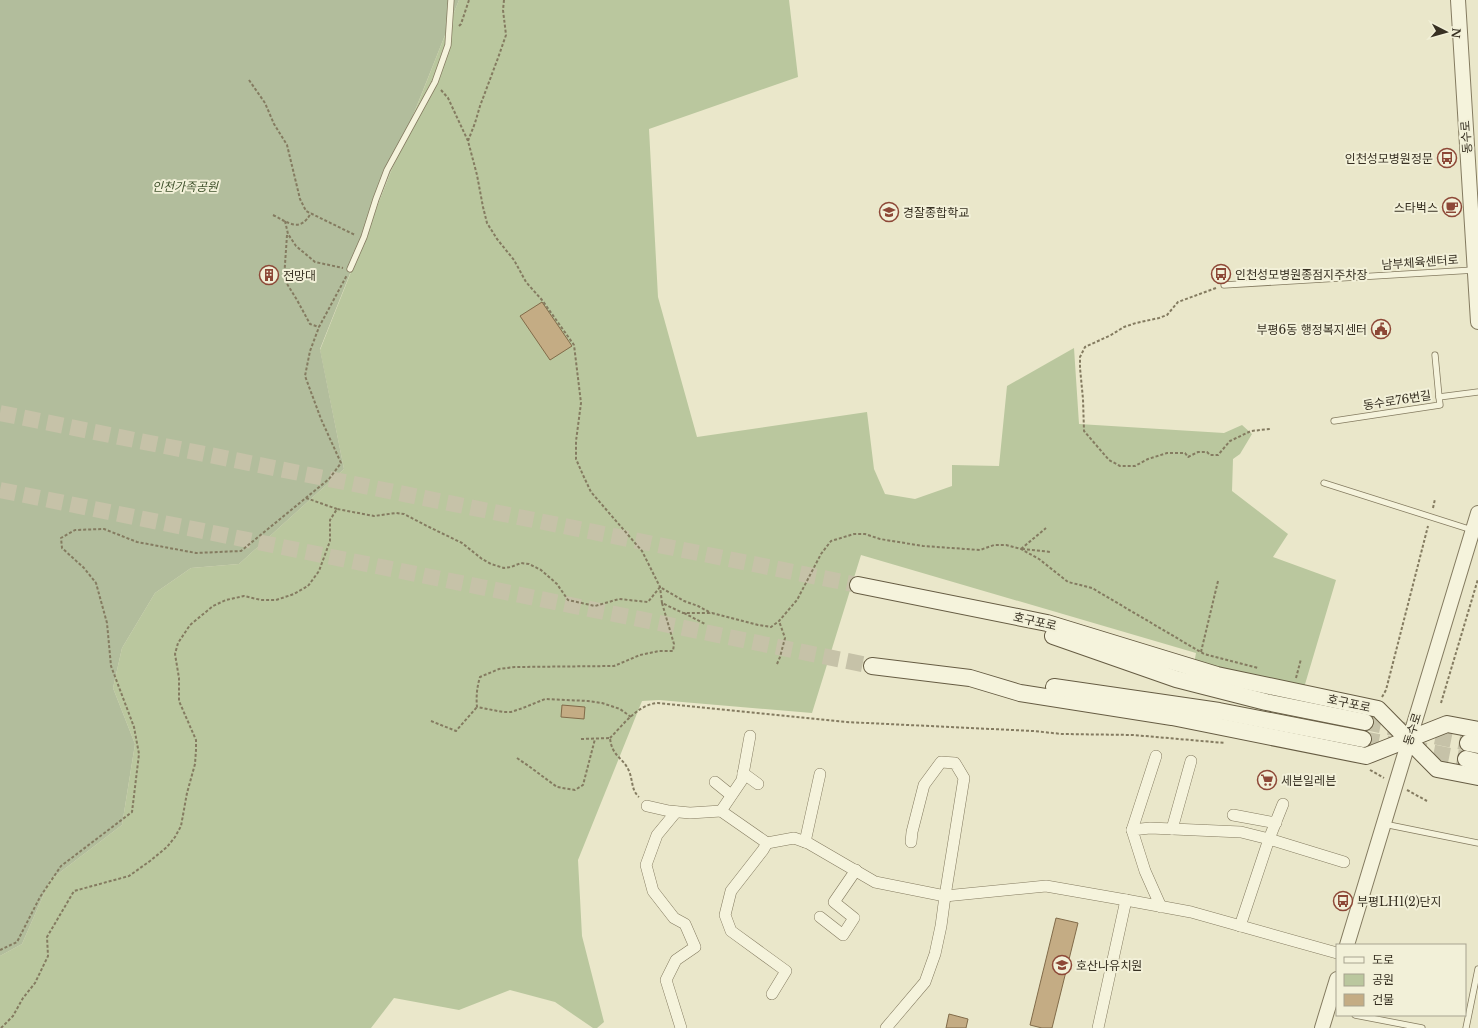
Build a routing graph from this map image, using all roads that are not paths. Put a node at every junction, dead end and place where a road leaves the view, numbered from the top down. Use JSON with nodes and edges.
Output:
{"nodes":[{"id":1,"x":451,"y":0,"type":"edge"},
{"id":2,"x":1458,"y":0,"type":"edge"},
{"id":3,"x":350,"y":269,"type":"road end"},
{"id":4,"x":1476,"y":270,"type":"edge"},
{"id":5,"x":1224,"y":285,"type":"road end"},
{"id":6,"x":1478,"y":322,"type":"edge"},
{"id":7,"x":1434,"y":355,"type":"dead end"},
{"id":8,"x":1478,"y":392,"type":"edge"},
{"id":9,"x":1439,"y":397,"type":"junction"},
{"id":10,"x":1334,"y":421,"type":"dead end"},
{"id":11,"x":1324,"y":483,"type":"dead end"},
{"id":12,"x":1478,"y":513,"type":"edge"},
{"id":13,"x":1473,"y":530,"type":"junction"},
{"id":14,"x":858,"y":585,"type":"tunnel mouth"},
{"id":15,"x":982,"y":610,"type":"junction"},
{"id":16,"x":872,"y":666,"type":"tunnel mouth"},
{"id":17,"x":970,"y":678,"type":"junction"},
{"id":18,"x":1365,"y":722,"type":"tunnel mouth"},
{"id":19,"x":750,"y":736,"type":"dead end"},
{"id":20,"x":1363,"y":738,"type":"tunnel mouth"},
{"id":21,"x":1475,"y":739,"type":"edge"},
{"id":22,"x":1409,"y":740,"type":"junction"},
{"id":23,"x":1156,"y":756,"type":"dead end"},
{"id":24,"x":1191,"y":761,"type":"dead end"},
{"id":25,"x":743,"y":773,"type":"junction"},
{"id":26,"x":820,"y":774,"type":"dead end"},
{"id":27,"x":1478,"y":777,"type":"edge"},
{"id":28,"x":715,"y":782,"type":"dead end"},
{"id":29,"x":758,"y":784,"type":"dead end"},
{"id":30,"x":731,"y":796,"type":"junction"},
{"id":31,"x":1283,"y":804,"type":"dead end"},
{"id":32,"x":647,"y":806,"type":"road end"},
{"id":33,"x":721,"y":811,"type":"junction"},
{"id":34,"x":676,"y":812,"type":"junction"},
{"id":35,"x":1233,"y":815,"type":"dead end"},
{"id":36,"x":1276,"y":823,"type":"junction"},
{"id":37,"x":1384,"y":824,"type":"junction"},
{"id":38,"x":1172,"y":829,"type":"junction"},
{"id":39,"x":1132,"y":830,"type":"junction"},
{"id":40,"x":1269,"y":839,"type":"junction"},
{"id":41,"x":805,"y":842,"type":"junction"},
{"id":42,"x":912,"y":842,"type":"dead end"},
{"id":43,"x":767,"y":843,"type":"junction"},
{"id":44,"x":1478,"y":843,"type":"edge"},
{"id":45,"x":1344,"y":862,"type":"dead end"},
{"id":46,"x":856,"y":870,"type":"junction"},
{"id":47,"x":945,"y":896,"type":"junction"},
{"id":48,"x":1126,"y":900,"type":"junction"},
{"id":49,"x":1161,"y":907,"type":"junction"},
{"id":50,"x":820,"y":917,"type":"dead end"},
{"id":51,"x":1240,"y":926,"type":"junction"},
{"id":52,"x":1347,"y":944,"type":"edge"},
{"id":53,"x":1336,"y":953,"type":"edge"},
{"id":54,"x":1478,"y":970,"type":"edge"},
{"id":55,"x":1336,"y":983,"type":"edge"},
{"id":56,"x":772,"y":994,"type":"dead end"},
{"id":57,"x":1360,"y":1016,"type":"edge"},
{"id":58,"x":681,"y":1028,"type":"edge"},
{"id":59,"x":886,"y":1028,"type":"edge"},
{"id":60,"x":1098,"y":1028,"type":"edge"},
{"id":61,"x":1322,"y":1028,"type":"edge"},
{"id":62,"x":1422,"y":1028,"type":"edge"},
{"id":63,"x":1466,"y":1028,"type":"edge"}],
"edges":[{"from":1,"to":3,"type":"lane"},
{"from":2,"to":4,"type":"street","name":"동수로"},
{"from":4,"to":5,"type":"lane","name":"남부체육센터로"},
{"from":4,"to":6,"type":"street","name":"동수로"},
{"from":7,"to":9,"type":"lane"},
{"from":8,"to":9,"type":"lane","name":"동수로76번길"},
{"from":9,"to":10,"type":"lane","name":"동수로76번길"},
{"from":11,"to":13,"type":"lane"},
{"from":12,"to":13,"type":"street","name":"동수로"},
{"from":13,"to":22,"type":"street","name":"동수로"},
{"from":14,"to":15,"type":"main road","name":"호구포로"},
{"from":15,"to":18,"type":"main road","name":"호구포로"},
{"from":15,"to":22,"type":"main road","name":"호구포로"},
{"from":16,"to":17,"type":"main road"},
{"from":17,"to":20,"type":"main road"},
{"from":17,"to":22,"type":"main road"},
{"from":19,"to":25,"type":"street"},
{"from":21,"to":22,"type":"main road"},
{"from":22,"to":27,"type":"main road","name":"호구포로"},
{"from":22,"to":37,"type":"street","name":"동수로"},
{"from":23,"to":39,"type":"street"},
{"from":24,"to":38,"type":"street"},
{"from":25,"to":29,"type":"street"},
{"from":25,"to":30,"type":"street"},
{"from":26,"to":41,"type":"street"},
{"from":28,"to":30,"type":"street"},
{"from":30,"to":33,"type":"street"},
{"from":31,"to":36,"type":"street"},
{"from":32,"to":34,"type":"street"},
{"from":33,"to":34,"type":"street"},
{"from":33,"to":43,"type":"street"},
{"from":34,"to":58,"type":"street"},
{"from":35,"to":36,"type":"street"},
{"from":36,"to":40,"type":"street"},
{"from":37,"to":44,"type":"lane"},
{"from":37,"to":52,"type":"street","name":"동수로"},
{"from":38,"to":39,"type":"street"},
{"from":38,"to":40,"type":"street"},
{"from":39,"to":49,"type":"street"},
{"from":40,"to":45,"type":"street"},
{"from":40,"to":51,"type":"street"},
{"from":41,"to":43,"type":"street"},
{"from":41,"to":46,"type":"street"},
{"from":42,"to":47,"type":"street"},
{"from":43,"to":56,"type":"street"},
{"from":46,"to":47,"type":"street"},
{"from":46,"to":50,"type":"street"},
{"from":47,"to":48,"type":"street"},
{"from":47,"to":59,"type":"street"},
{"from":48,"to":49,"type":"street"},
{"from":48,"to":60,"type":"street"},
{"from":49,"to":51,"type":"street"},
{"from":51,"to":53,"type":"street"},
{"from":54,"to":63,"type":"lane"},
{"from":55,"to":61,"type":"street"},
{"from":57,"to":62,"type":"lane"}]}
